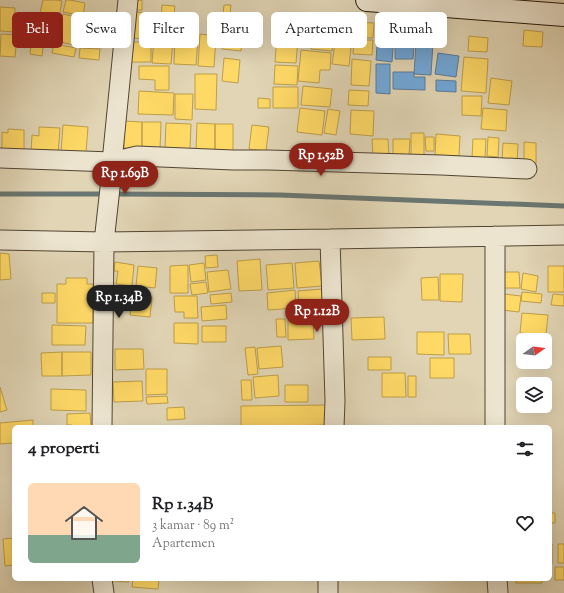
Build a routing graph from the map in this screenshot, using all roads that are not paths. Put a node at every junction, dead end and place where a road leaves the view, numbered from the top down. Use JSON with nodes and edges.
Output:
{"nodes":[{"id":1,"x":128,"y":0,"type":"edge"},
{"id":2,"x":367,"y":0,"type":"edge"},
{"id":3,"x":564,"y":15,"type":"edge"},
{"id":4,"x":0,"y":158,"type":"edge"},
{"id":5,"x":527,"y":169,"type":"dead end"},
{"id":6,"x":112,"y":170,"type":"junction"},
{"id":7,"x":564,"y":235,"type":"edge"},
{"id":8,"x":495,"y":236,"type":"junction"},
{"id":9,"x":330,"y":239,"type":"junction"},
{"id":10,"x":0,"y":240,"type":"edge"},
{"id":11,"x":104,"y":242,"type":"junction"},
{"id":12,"x":102,"y":425,"type":"edge"},
{"id":13,"x":334,"y":425,"type":"edge"},
{"id":14,"x":495,"y":425,"type":"edge"},
{"id":15,"x":102,"y":581,"type":"edge"},
{"id":16,"x":328,"y":581,"type":"edge"},
{"id":17,"x":498,"y":581,"type":"edge"},
{"id":18,"x":104,"y":593,"type":"edge"},
{"id":19,"x":328,"y":593,"type":"edge"},
{"id":20,"x":498,"y":593,"type":"edge"}],
"edges":[{"from":1,"to":6,"type":"street"},
{"from":2,"to":3,"type":"main road"},
{"from":4,"to":6,"type":"street"},
{"from":5,"to":6,"type":"street"},
{"from":6,"to":11,"type":"street"},
{"from":7,"to":8,"type":"street"},
{"from":8,"to":9,"type":"street"},
{"from":8,"to":14,"type":"street"},
{"from":9,"to":11,"type":"street"},
{"from":9,"to":13,"type":"street"},
{"from":10,"to":11,"type":"street"},
{"from":11,"to":12,"type":"street"},
{"from":15,"to":18,"type":"street"},
{"from":16,"to":19,"type":"street"},
{"from":17,"to":20,"type":"street"}]}
